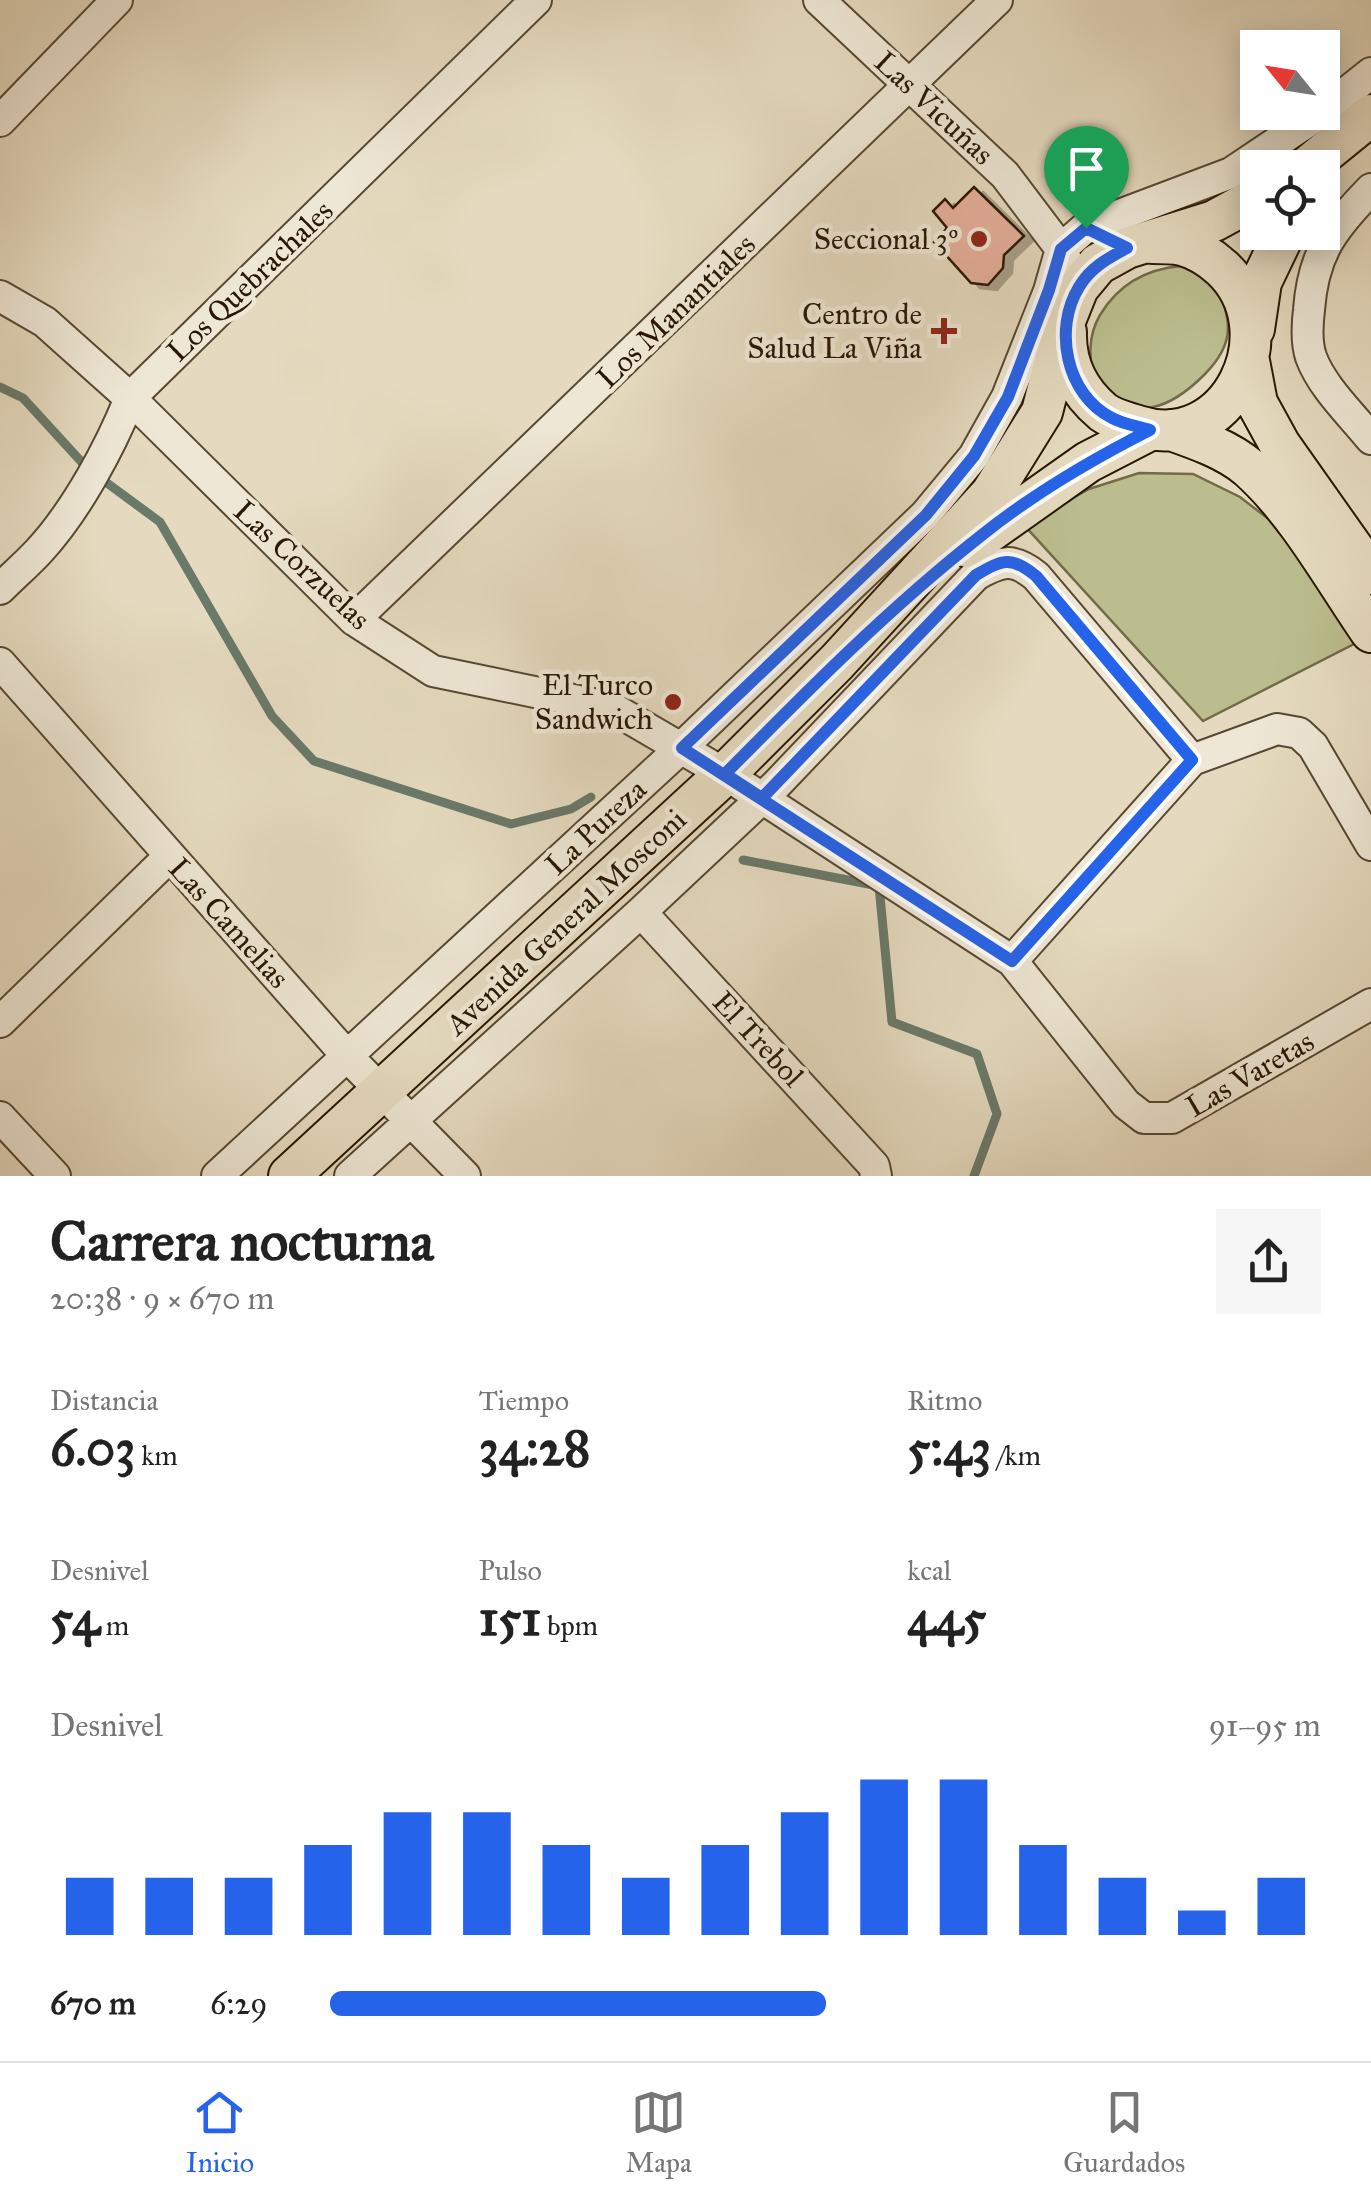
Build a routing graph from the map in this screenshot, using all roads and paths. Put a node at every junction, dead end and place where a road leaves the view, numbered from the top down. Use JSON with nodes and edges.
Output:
{"nodes":[{"id":1,"x":116,"y":0,"type":"edge"},
{"id":2,"x":536,"y":0,"type":"edge"},
{"id":3,"x":819,"y":0,"type":"edge"},
{"id":4,"x":998,"y":0,"type":"edge"},
{"id":5,"x":1371,"y":72,"type":"edge"},
{"id":6,"x":911,"y":85,"type":"junction"},
{"id":7,"x":1340,"y":97,"type":"edge"},
{"id":8,"x":1371,"y":115,"type":"edge"},
{"id":9,"x":0,"y":121,"type":"edge"},
{"id":10,"x":1295,"y":130,"type":"edge"},
{"id":11,"x":1371,"y":133,"type":"edge"},
{"id":12,"x":1328,"y":150,"type":"edge"},
{"id":13,"x":1340,"y":167,"type":"edge"},
{"id":14,"x":1006,"y":175,"type":"junction"},
{"id":15,"x":1371,"y":189,"type":"edge"},
{"id":16,"x":1240,"y":207,"type":"edge"},
{"id":17,"x":1086,"y":228,"type":"junction"},
{"id":18,"x":1139,"y":245,"type":"junction"},
{"id":19,"x":1061,"y":249,"type":"junction"},
{"id":20,"x":1276,"y":250,"type":"edge"},
{"id":21,"x":0,"y":296,"type":"edge"},
{"id":22,"x":1072,"y":303,"type":"junction"},
{"id":23,"x":1251,"y":350,"type":"junction"},
{"id":24,"x":130,"y":398,"type":"junction"},
{"id":25,"x":1160,"y":430,"type":"junction"},
{"id":26,"x":1371,"y":439,"type":"edge"},
{"id":27,"x":1371,"y":574,"type":"edge"},
{"id":28,"x":0,"y":589,"type":"edge"},
{"id":29,"x":354,"y":620,"type":"junction"},
{"id":30,"x":1371,"y":632,"type":"edge"},
{"id":31,"x":837,"y":662,"type":"junction"},
{"id":32,"x":2,"y":670,"type":"edge"},
{"id":33,"x":682,"y":748,"type":"junction"},
{"id":34,"x":1192,"y":760,"type":"junction"},
{"id":35,"x":725,"y":774,"type":"junction"},
{"id":36,"x":762,"y":798,"type":"junction"},
{"id":37,"x":1371,"y":845,"type":"edge"},
{"id":38,"x":170,"y":856,"type":"junction"},
{"id":39,"x":642,"y":912,"type":"junction"},
{"id":40,"x":1012,"y":961,"type":"junction"},
{"id":41,"x":1371,"y":1004,"type":"edge"},
{"id":42,"x":0,"y":1022,"type":"edge"},
{"id":43,"x":348,"y":1057,"type":"junction"},
{"id":44,"x":383,"y":1091,"type":"junction"},
{"id":45,"x":1126,"y":1104,"type":"joint"},
{"id":46,"x":0,"y":1117,"type":"edge"},
{"id":47,"x":411,"y":1121,"type":"junction"},
{"id":48,"x":875,"y":1171,"type":"edge"},
{"id":49,"x":55,"y":1176,"type":"edge"},
{"id":50,"x":217,"y":1176,"type":"edge"},
{"id":51,"x":289,"y":1176,"type":"edge"},
{"id":52,"x":350,"y":1176,"type":"edge"},
{"id":53,"x":465,"y":1176,"type":"edge"}],
"edges":[{"from":1,"to":9,"type":"street"},
{"from":2,"to":24,"type":"street","name":"Los Quebrachales"},
{"from":3,"to":6,"type":"street","name":"Las Vicuñas"},
{"from":4,"to":6,"type":"street","name":"Los Manantiales"},
{"from":5,"to":7,"type":"street"},
{"from":6,"to":14,"type":"street","name":"Las Vicuñas"},
{"from":6,"to":29,"type":"street","name":"Los Manantiales"},
{"from":8,"to":12,"type":"main road"},
{"from":10,"to":17,"type":"street"},
{"from":11,"to":13,"type":"main road"},
{"from":14,"to":17,"type":"street","name":"Las Vicuñas"},
{"from":14,"to":19,"type":"street","name":"Las Vicuñas"},
{"from":15,"to":26,"type":"street"},
{"from":16,"to":18,"type":"main road"},
{"from":17,"to":18,"type":"street","name":"Las Vicuñas"},
{"from":17,"to":19,"type":"street"},
{"from":18,"to":22,"type":"main road"},
{"from":18,"to":23,"type":"main road"},
{"from":19,"to":22,"type":"street","name":"Las Vicuñas"},
{"from":19,"to":33,"type":"street","name":"La Pureza"},
{"from":20,"to":23,"type":"main road"},
{"from":21,"to":24,"type":"street","name":"Las Corzuelas"},
{"from":22,"to":25,"type":"main road"},
{"from":22,"to":31,"type":"main road"},
{"from":23,"to":25,"type":"main road"},
{"from":23,"to":27,"type":"main road"},
{"from":24,"to":28,"type":"street","name":"Los Quebrachales"},
{"from":24,"to":29,"type":"street","name":"Las Corzuelas"},
{"from":25,"to":30,"type":"main road"},
{"from":25,"to":31,"type":"main road"},
{"from":29,"to":33,"type":"street","name":"Las Corzuelas"},
{"from":31,"to":35,"type":"main road","name":"Avenida General Mosconi"},
{"from":32,"to":38,"type":"street","name":"Las Camelias"},
{"from":33,"to":35,"type":"street","name":"Las Corzuelas"},
{"from":33,"to":43,"type":"street","name":"La Pureza"},
{"from":34,"to":36,"type":"street"},
{"from":34,"to":37,"type":"street"},
{"from":34,"to":40,"type":"street"},
{"from":35,"to":36,"type":"street","name":"Las Corzuelas"},
{"from":35,"to":44,"type":"main road","name":"Avenida General Mosconi"},
{"from":36,"to":39,"type":"street"},
{"from":36,"to":40,"type":"street","name":"Las Corzuelas"},
{"from":38,"to":42,"type":"street"},
{"from":38,"to":43,"type":"street","name":"Las Camelias"},
{"from":39,"to":47,"type":"street"},
{"from":39,"to":48,"type":"street","name":"El Trebol"},
{"from":40,"to":45,"type":"street","name":"Las Corzuelas"},
{"from":41,"to":45,"type":"street","name":"Las Varetas"},
{"from":43,"to":44,"type":"street","name":"Las Camelias"},
{"from":43,"to":50,"type":"street","name":"La Pureza"},
{"from":44,"to":47,"type":"street","name":"Las Camelias"},
{"from":44,"to":51,"type":"main road","name":"Avenida General Mosconi"},
{"from":46,"to":49,"type":"street"},
{"from":47,"to":52,"type":"street"},
{"from":47,"to":53,"type":"street","name":"Las Camelias"}]}
